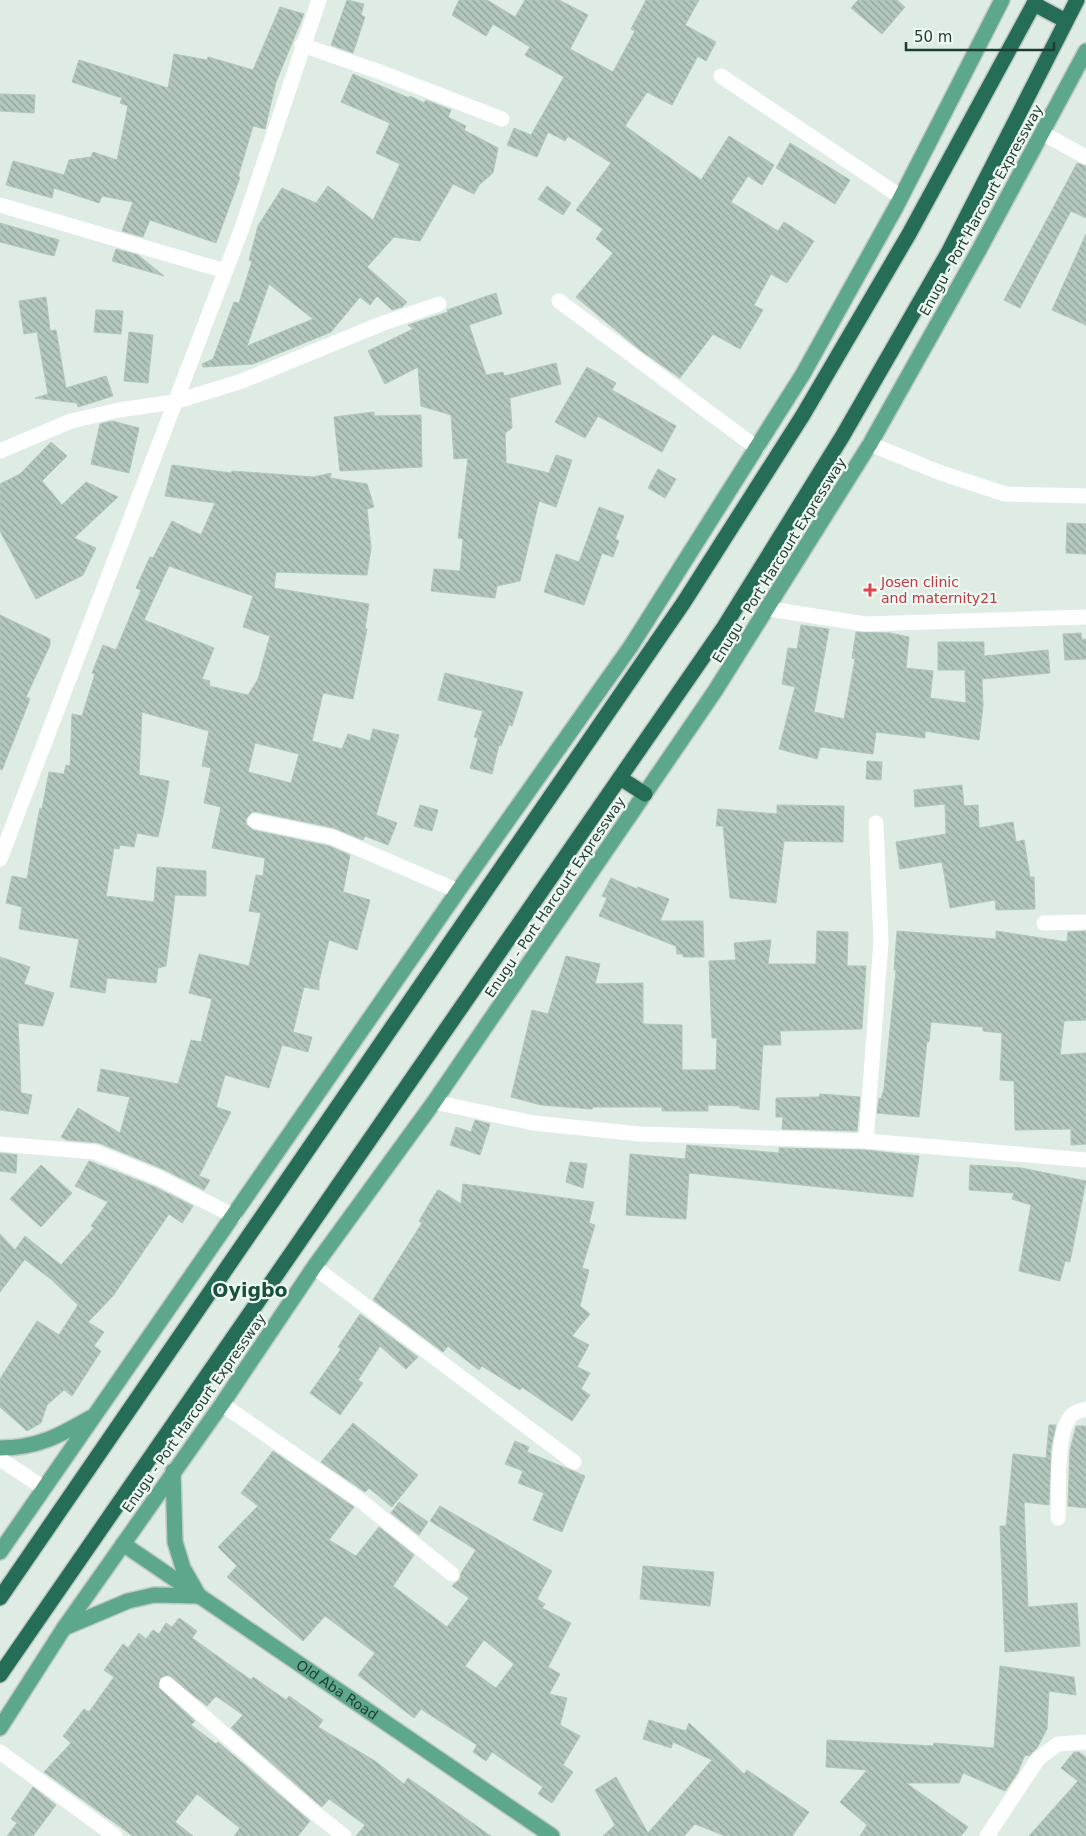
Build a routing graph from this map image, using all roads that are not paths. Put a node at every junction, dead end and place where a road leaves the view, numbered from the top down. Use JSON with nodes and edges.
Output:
{"nodes":[{"id":1,"x":319,"y":0,"type":"edge"},
{"id":2,"x":1002,"y":0,"type":"edge"},
{"id":3,"x":1077,"y":0,"type":"edge"},
{"id":4,"x":1035,"y":2,"type":"edge"},
{"id":5,"x":1066,"y":21,"type":"junction"},
{"id":6,"x":302,"y":45,"type":"junction"},
{"id":7,"x":1086,"y":51,"type":"edge"},
{"id":8,"x":721,"y":76,"type":"dead end"},
{"id":9,"x":502,"y":119,"type":"dead end"},
{"id":10,"x":1042,"y":133,"type":"junction"},
{"id":11,"x":1086,"y":158,"type":"edge"},
{"id":12,"x":901,"y":197,"type":"junction"},
{"id":13,"x":0,"y":205,"type":"edge"},
{"id":14,"x":225,"y":272,"type":"junction"},
{"id":15,"x":559,"y":301,"type":"dead end"},
{"id":16,"x":439,"y":304,"type":"dead end"},
{"id":17,"x":174,"y":402,"type":"junction"},
{"id":18,"x":870,"y":444,"type":"junction"},
{"id":19,"x":757,"y":448,"type":"junction"},
{"id":20,"x":0,"y":451,"type":"edge"},
{"id":21,"x":1086,"y":496,"type":"edge"},
{"id":22,"x":769,"y":608,"type":"junction"},
{"id":23,"x":1086,"y":617,"type":"edge"},
{"id":24,"x":620,"y":778,"type":"junction"},
{"id":25,"x":645,"y":794,"type":"junction"},
{"id":26,"x":255,"y":821,"type":"dead end"},
{"id":27,"x":876,"y":822,"type":"dead end"},
{"id":28,"x":0,"y":859,"type":"edge"},
{"id":29,"x":458,"y":891,"type":"junction"},
{"id":30,"x":1086,"y":922,"type":"edge"},
{"id":31,"x":1044,"y":923,"type":"dead end"},
{"id":32,"x":434,"y":1102,"type":"junction"},
{"id":33,"x":866,"y":1141,"type":"junction"},
{"id":34,"x":0,"y":1144,"type":"edge"},
{"id":35,"x":1086,"y":1160,"type":"edge"},
{"id":36,"x":234,"y":1216,"type":"junction"},
{"id":37,"x":314,"y":1267,"type":"junction"},
{"id":38,"x":222,"y":1404,"type":"junction"},
{"id":39,"x":1086,"y":1409,"type":"edge"},
{"id":40,"x":94,"y":1416,"type":"junction"},
{"id":41,"x":0,"y":1448,"type":"edge"},
{"id":42,"x":0,"y":1459,"type":"edge"},
{"id":43,"x":574,"y":1462,"type":"dead end"},
{"id":44,"x":173,"y":1471,"type":"junction"},
{"id":45,"x":44,"y":1488,"type":"junction"},
{"id":46,"x":1058,"y":1518,"type":"dead end"},
{"id":47,"x":123,"y":1544,"type":"junction"},
{"id":48,"x":0,"y":1552,"type":"edge"},
{"id":49,"x":452,"y":1574,"type":"dead end"},
{"id":50,"x":199,"y":1596,"type":"junction"},
{"id":51,"x":0,"y":1598,"type":"edge"},
{"id":52,"x":64,"y":1628,"type":"junction"},
{"id":53,"x":0,"y":1675,"type":"edge"},
{"id":54,"x":167,"y":1684,"type":"dead end"},
{"id":55,"x":0,"y":1728,"type":"edge"},
{"id":56,"x":1086,"y":1742,"type":"edge"},
{"id":57,"x":0,"y":1752,"type":"edge"},
{"id":58,"x":115,"y":1836,"type":"edge"},
{"id":59,"x":344,"y":1836,"type":"edge"},
{"id":60,"x":552,"y":1836,"type":"edge"},
{"id":61,"x":987,"y":1836,"type":"edge"}],
"edges":[{"from":1,"to":6,"type":"street"},
{"from":2,"to":12,"type":"main road"},
{"from":3,"to":5,"type":"highway","name":"Enugu - Port Harcourt Expressway"},
{"from":4,"to":5,"type":"highway"},
{"from":4,"to":51,"type":"highway"},
{"from":5,"to":24,"type":"highway","name":"Enugu - Port Harcourt Expressway"},
{"from":6,"to":9,"type":"street"},
{"from":6,"to":14,"type":"street"},
{"from":7,"to":10,"type":"main road","name":"Enugu - Port Harcourt Expressway"},
{"from":8,"to":12,"type":"street"},
{"from":10,"to":11,"type":"street"},
{"from":10,"to":18,"type":"main road","name":"Enugu - Port Harcourt Expressway"},
{"from":12,"to":19,"type":"main road"},
{"from":13,"to":14,"type":"street"},
{"from":14,"to":17,"type":"street"},
{"from":15,"to":19,"type":"street"},
{"from":16,"to":17,"type":"street"},
{"from":17,"to":20,"type":"street"},
{"from":17,"to":28,"type":"street"},
{"from":18,"to":21,"type":"street"},
{"from":18,"to":22,"type":"main road","name":"Enugu - Port Harcourt Expressway"},
{"from":19,"to":29,"type":"main road"},
{"from":22,"to":23,"type":"street"},
{"from":22,"to":25,"type":"main road","name":"Enugu - Port Harcourt Expressway"},
{"from":24,"to":25,"type":"highway"},
{"from":24,"to":53,"type":"highway","name":"Enugu - Port Harcourt Expressway"},
{"from":25,"to":32,"type":"main road","name":"Enugu - Port Harcourt Expressway"},
{"from":26,"to":29,"type":"street"},
{"from":27,"to":33,"type":"street"},
{"from":29,"to":36,"type":"main road"},
{"from":30,"to":31,"type":"street"},
{"from":32,"to":33,"type":"street"},
{"from":32,"to":37,"type":"main road","name":"Enugu - Port Harcourt Expressway"},
{"from":33,"to":35,"type":"street"},
{"from":34,"to":36,"type":"street"},
{"from":36,"to":40,"type":"main road"},
{"from":37,"to":38,"type":"main road","name":"Enugu - Port Harcourt Expressway"},
{"from":37,"to":43,"type":"street"},
{"from":38,"to":44,"type":"main road","name":"Enugu - Port Harcourt Expressway"},
{"from":38,"to":49,"type":"street"},
{"from":39,"to":46,"type":"street"},
{"from":40,"to":41,"type":"main road"},
{"from":40,"to":45,"type":"main road"},
{"from":42,"to":45,"type":"street"},
{"from":44,"to":47,"type":"main road","name":"Enugu - Port Harcourt Expressway"},
{"from":44,"to":50,"type":"main road"},
{"from":45,"to":48,"type":"main road"},
{"from":47,"to":50,"type":"main road","name":"Old Aba Road"},
{"from":47,"to":52,"type":"main road","name":"Enugu - Port Harcourt Expressway"},
{"from":50,"to":52,"type":"main road"},
{"from":50,"to":60,"type":"main road","name":"Old Aba Road"},
{"from":52,"to":55,"type":"main road","name":"Enugu - Port Harcourt Expressway"},
{"from":54,"to":59,"type":"street"},
{"from":56,"to":61,"type":"street"},
{"from":57,"to":58,"type":"street"}]}
